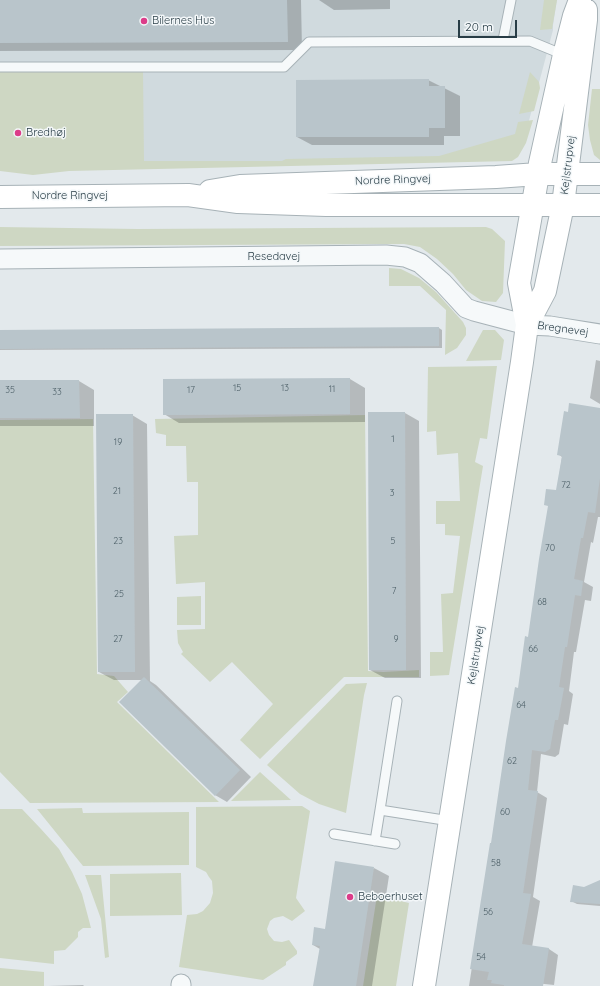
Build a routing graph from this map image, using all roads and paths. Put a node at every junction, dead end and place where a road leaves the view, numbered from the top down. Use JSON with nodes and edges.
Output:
{"nodes":[{"id":1,"x":511,"y":0,"type":"edge"},
{"id":2,"x":580,"y":0,"type":"edge"},
{"id":3,"x":585,"y":0,"type":"edge"},
{"id":4,"x":503,"y":40,"type":"junction"},
{"id":5,"x":564,"y":55,"type":"junction"},
{"id":6,"x":0,"y":67,"type":"edge"},
{"id":7,"x":538,"y":174,"type":"junction"},
{"id":8,"x":567,"y":174,"type":"junction"},
{"id":9,"x":600,"y":174,"type":"edge"},
{"id":10,"x":188,"y":196,"type":"junction"},
{"id":11,"x":0,"y":197,"type":"edge"},
{"id":12,"x":533,"y":205,"type":"junction"},
{"id":13,"x":563,"y":205,"type":"junction"},
{"id":14,"x":600,"y":205,"type":"edge"},
{"id":15,"x":0,"y":259,"type":"edge"},
{"id":16,"x":527,"y":324,"type":"junction"},
{"id":17,"x":600,"y":334,"type":"edge"},
{"id":18,"x":397,"y":701,"type":"dead end"},
{"id":19,"x":380,"y":810,"type":"junction"},
{"id":20,"x":450,"y":821,"type":"junction"},
{"id":21,"x":334,"y":834,"type":"dead end"},
{"id":22,"x":375,"y":841,"type":"junction"},
{"id":23,"x":395,"y":844,"type":"dead end"},
{"id":24,"x":424,"y":986,"type":"edge"}],
"edges":[{"from":1,"to":4,"type":"lane"},
{"from":2,"to":5,"type":"street","name":"Kejlstrupvej"},
{"from":3,"to":8,"type":"street","name":"Kejlstrupvej"},
{"from":4,"to":5,"type":"lane"},
{"from":4,"to":6,"type":"lane"},
{"from":5,"to":7,"type":"street","name":"Kejlstrupvej"},
{"from":7,"to":8,"type":"street","name":"Nordre Ringvej"},
{"from":7,"to":10,"type":"street","name":"Nordre Ringvej"},
{"from":7,"to":12,"type":"street","name":"Kejlstrupvej"},
{"from":8,"to":9,"type":"street","name":"Nordre Ringvej"},
{"from":8,"to":13,"type":"street","name":"Kejlstrupvej"},
{"from":10,"to":11,"type":"street","name":"Nordre Ringvej"},
{"from":10,"to":12,"type":"street","name":"Nordre Ringvej"},
{"from":12,"to":13,"type":"street","name":"Nordre Ringvej"},
{"from":12,"to":16,"type":"street","name":"Kejlstrupvej"},
{"from":13,"to":14,"type":"street","name":"Nordre Ringvej"},
{"from":13,"to":16,"type":"street","name":"Kejlstrupvej"},
{"from":15,"to":16,"type":"street","name":"Resedavej"},
{"from":16,"to":17,"type":"street","name":"Bregnevej"},
{"from":16,"to":20,"type":"street","name":"Kejlstrupvej"},
{"from":18,"to":19,"type":"lane"},
{"from":19,"to":20,"type":"lane"},
{"from":19,"to":22,"type":"lane"},
{"from":20,"to":24,"type":"street","name":"Kejlstrupvej"},
{"from":21,"to":22,"type":"lane"},
{"from":22,"to":23,"type":"lane"}]}
